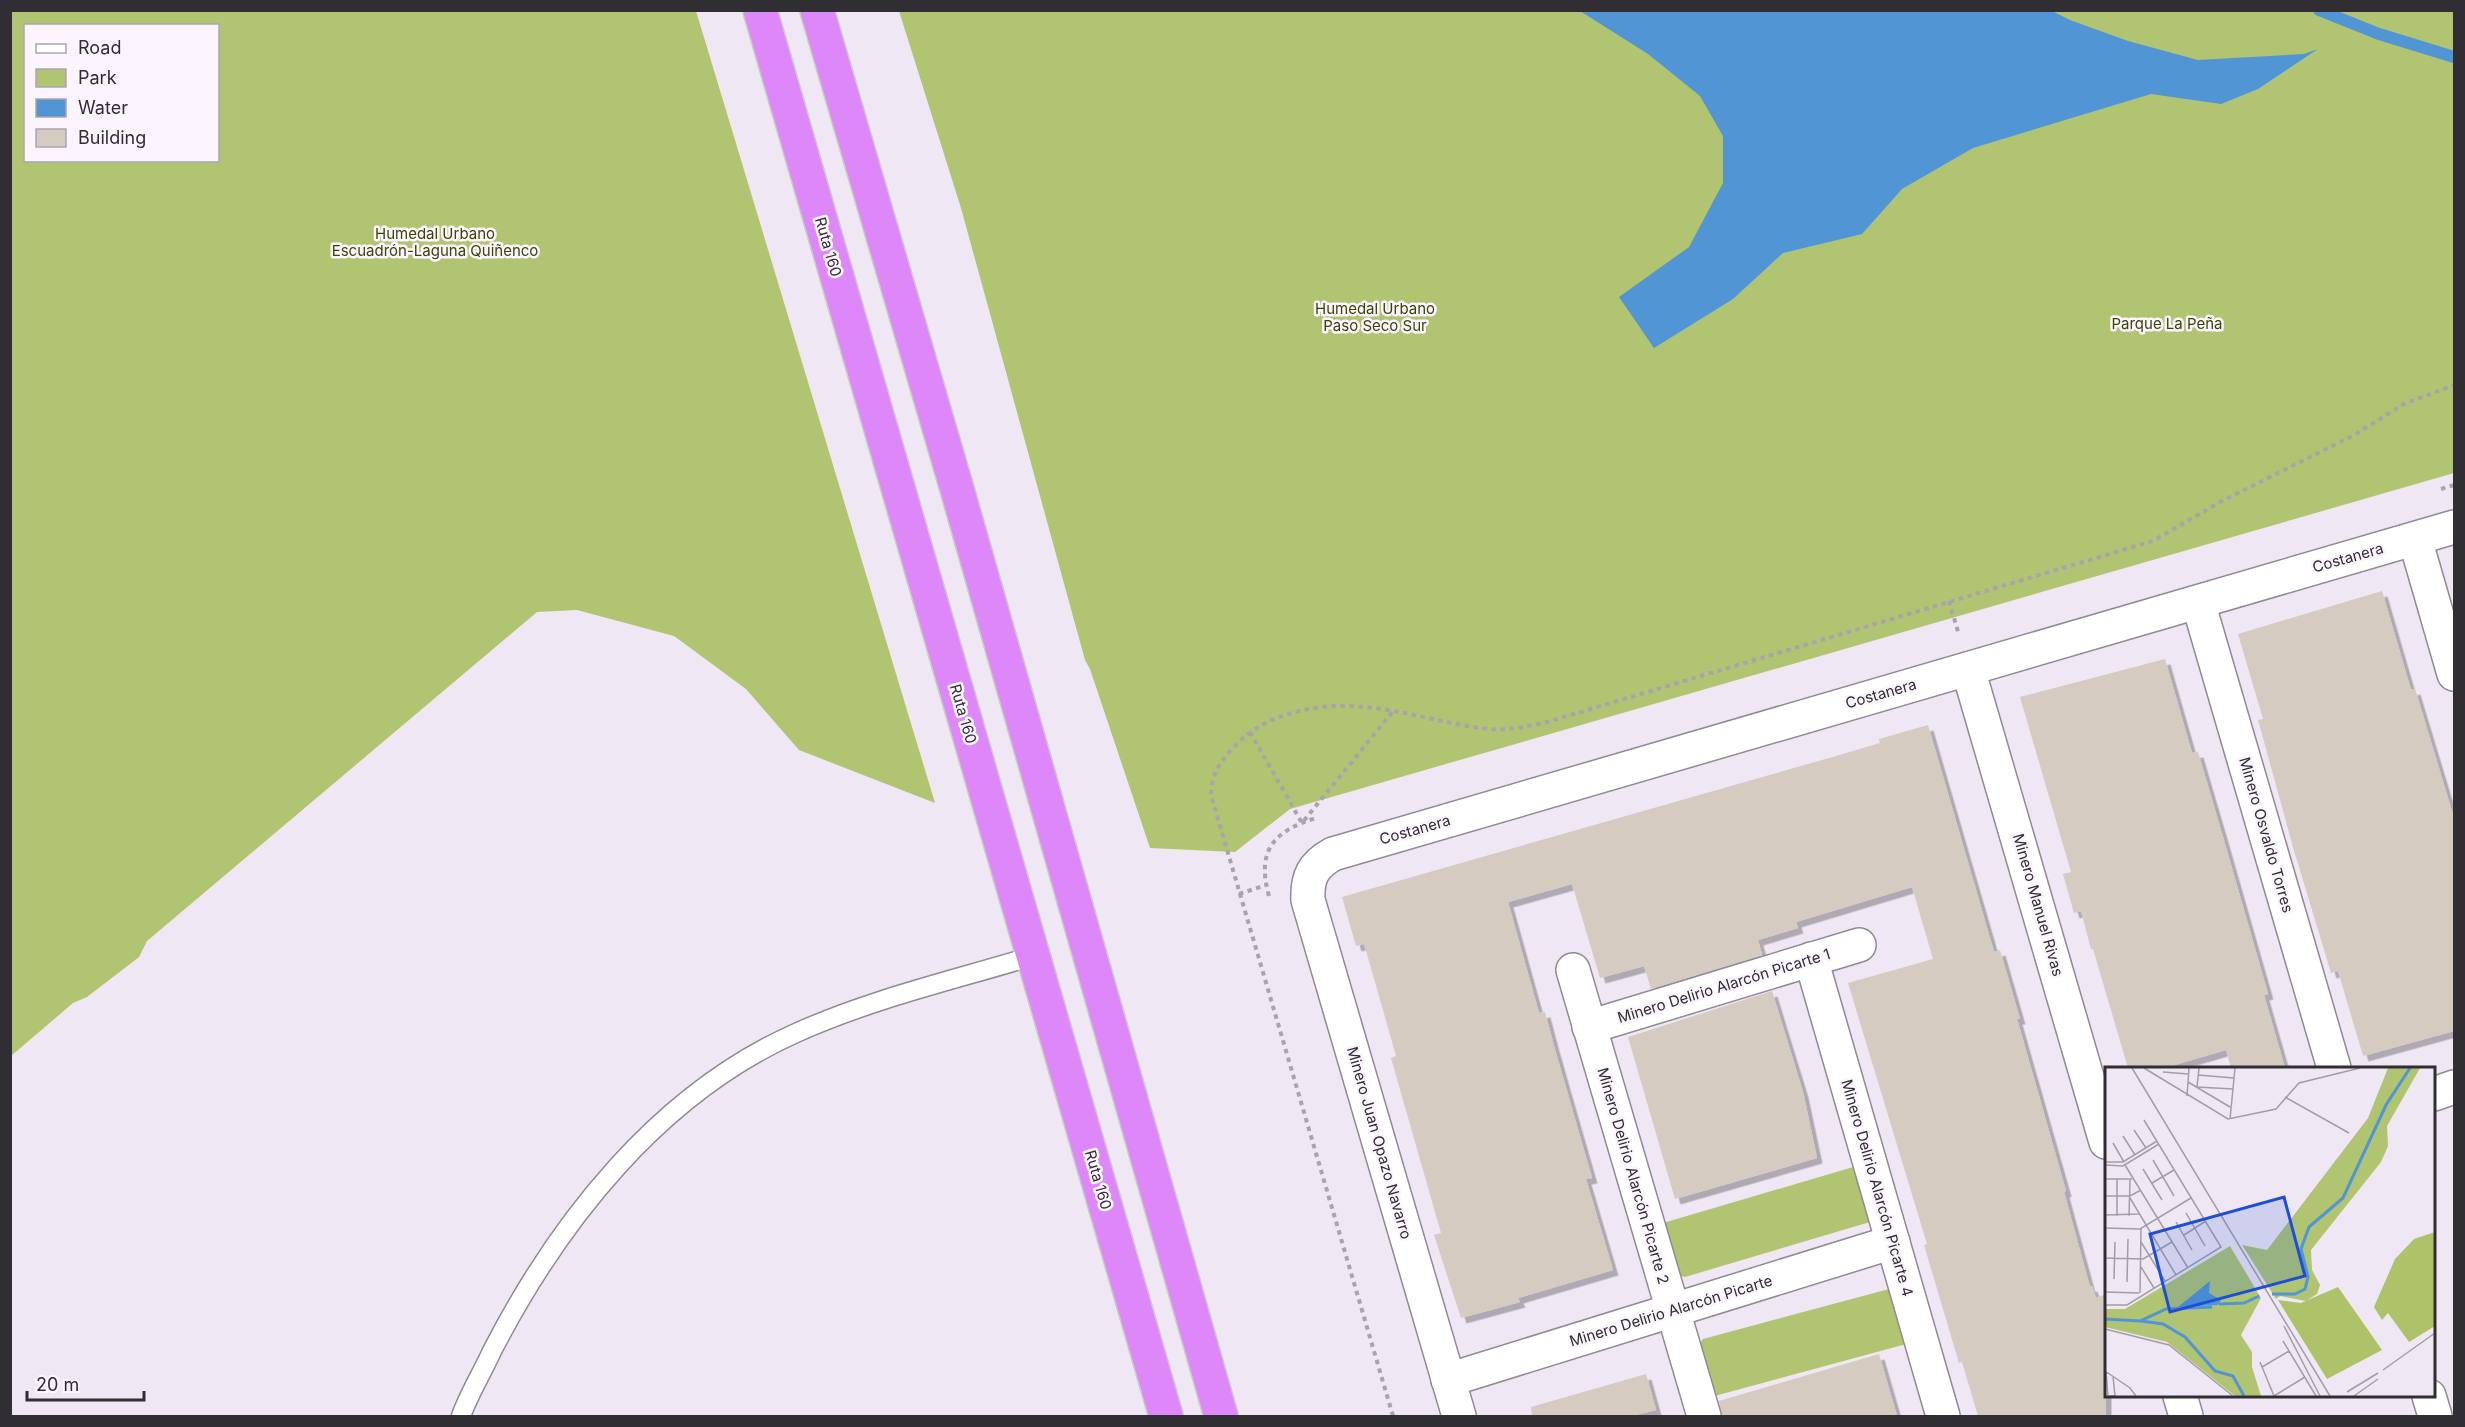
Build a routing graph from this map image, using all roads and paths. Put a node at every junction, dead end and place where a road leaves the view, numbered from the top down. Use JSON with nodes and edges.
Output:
{"nodes":[{"id":1,"x":760,"y":10,"type":"edge"},
{"id":2,"x":817,"y":10,"type":"edge"},
{"id":3,"x":2454,"y":485,"type":"edge"},
{"id":4,"x":2432,"y":492,"type":"dead end"},
{"id":5,"x":2454,"y":527,"type":"edge"},
{"id":6,"x":2415,"y":539,"type":"junction"},
{"id":7,"x":1949,"y":601,"type":"dead end"},
{"id":8,"x":2198,"y":602,"type":"junction"},
{"id":9,"x":1969,"y":628,"type":"dead end"},
{"id":10,"x":1958,"y":631,"type":"junction"},
{"id":11,"x":1946,"y":634,"type":"dead end"},
{"id":12,"x":1968,"y":669,"type":"junction"},
{"id":13,"x":2454,"y":674,"type":"edge"},
{"id":14,"x":1394,"y":710,"type":"dead end"},
{"id":15,"x":1250,"y":732,"type":"dead end"},
{"id":16,"x":1325,"y":816,"type":"dead end"},
{"id":17,"x":1302,"y":823,"type":"junction"},
{"id":18,"x":1313,"y":869,"type":"joint"},
{"id":19,"x":1266,"y":885,"type":"junction"},
{"id":20,"x":1239,"y":894,"type":"dead end"},
{"id":21,"x":1269,"y":896,"type":"dead end"},
{"id":22,"x":1859,"y":945,"type":"dead end"},
{"id":23,"x":1033,"y":956,"type":"junction"},
{"id":24,"x":1811,"y":959,"type":"junction"},
{"id":25,"x":1573,"y":970,"type":"dead end"},
{"id":26,"x":1589,"y":1027,"type":"junction"},
{"id":27,"x":2334,"y":1067,"type":"edge"},
{"id":28,"x":2454,"y":1088,"type":"edge"},
{"id":29,"x":2435,"y":1093,"type":"edge"},
{"id":30,"x":2105,"y":1139,"type":"edge"},
{"id":31,"x":1893,"y":1242,"type":"junction"},
{"id":32,"x":1672,"y":1311,"type":"junction"},
{"id":33,"x":1448,"y":1380,"type":"junction"},
{"id":34,"x":2181,"y":1397,"type":"edge"},
{"id":35,"x":2430,"y":1397,"type":"edge"},
{"id":36,"x":461,"y":1416,"type":"edge"},
{"id":37,"x":1166,"y":1416,"type":"edge"},
{"id":38,"x":1221,"y":1416,"type":"edge"},
{"id":39,"x":1459,"y":1416,"type":"edge"},
{"id":40,"x":1704,"y":1416,"type":"edge"},
{"id":41,"x":1943,"y":1416,"type":"edge"},
{"id":42,"x":2186,"y":1416,"type":"edge"},
{"id":43,"x":2435,"y":1416,"type":"edge"}],
"edges":[{"from":1,"to":23,"type":"highway","name":"Ruta 160"},
{"from":2,"to":38,"type":"highway"},
{"from":3,"to":4,"type":"path"},
{"from":5,"to":6,"type":"street","name":"Costanera"},
{"from":6,"to":8,"type":"street","name":"Costanera"},
{"from":6,"to":13,"type":"street"},
{"from":7,"to":10,"type":"path"},
{"from":8,"to":12,"type":"street","name":"Costanera"},
{"from":8,"to":27,"type":"street","name":"Minero Osvaldo Torres"},
{"from":9,"to":10,"type":"path"},
{"from":10,"to":11,"type":"path"},
{"from":12,"to":18,"type":"street","name":"Costanera"},
{"from":12,"to":30,"type":"street","name":"Minero Manuel Rivas"},
{"from":14,"to":17,"type":"path"},
{"from":15,"to":17,"type":"path"},
{"from":16,"to":17,"type":"path"},
{"from":17,"to":19,"type":"path"},
{"from":18,"to":33,"type":"street","name":"Minero Juan Opazo Navarro"},
{"from":19,"to":20,"type":"path"},
{"from":19,"to":21,"type":"path"},
{"from":22,"to":24,"type":"street","name":"Minero Delirio Alarcón Picarte 1"},
{"from":23,"to":36,"type":"lane"},
{"from":23,"to":37,"type":"highway","name":"Ruta 160"},
{"from":24,"to":26,"type":"street","name":"Minero Delirio Alarcón Picarte 1"},
{"from":24,"to":31,"type":"street","name":"Minero Delirio Alarcón Picarte 4"},
{"from":25,"to":26,"type":"street","name":"Minero Delirio Alarcón Picarte 2"},
{"from":26,"to":32,"type":"street","name":"Minero Delirio Alarcón Picarte 2"},
{"from":28,"to":29,"type":"street"},
{"from":31,"to":32,"type":"street","name":"Minero Delirio Alarcón Picarte"},
{"from":31,"to":41,"type":"street","name":"Minero Delirio Alarcón Picarte 4"},
{"from":32,"to":33,"type":"street","name":"Minero Delirio Alarcón Picarte"},
{"from":32,"to":40,"type":"street","name":"Minero Delirio Alarcón Picarte 2"},
{"from":33,"to":39,"type":"street","name":"Minero Juan Opazo Navarro"},
{"from":34,"to":42,"type":"street"},
{"from":35,"to":43,"type":"street"}]}
